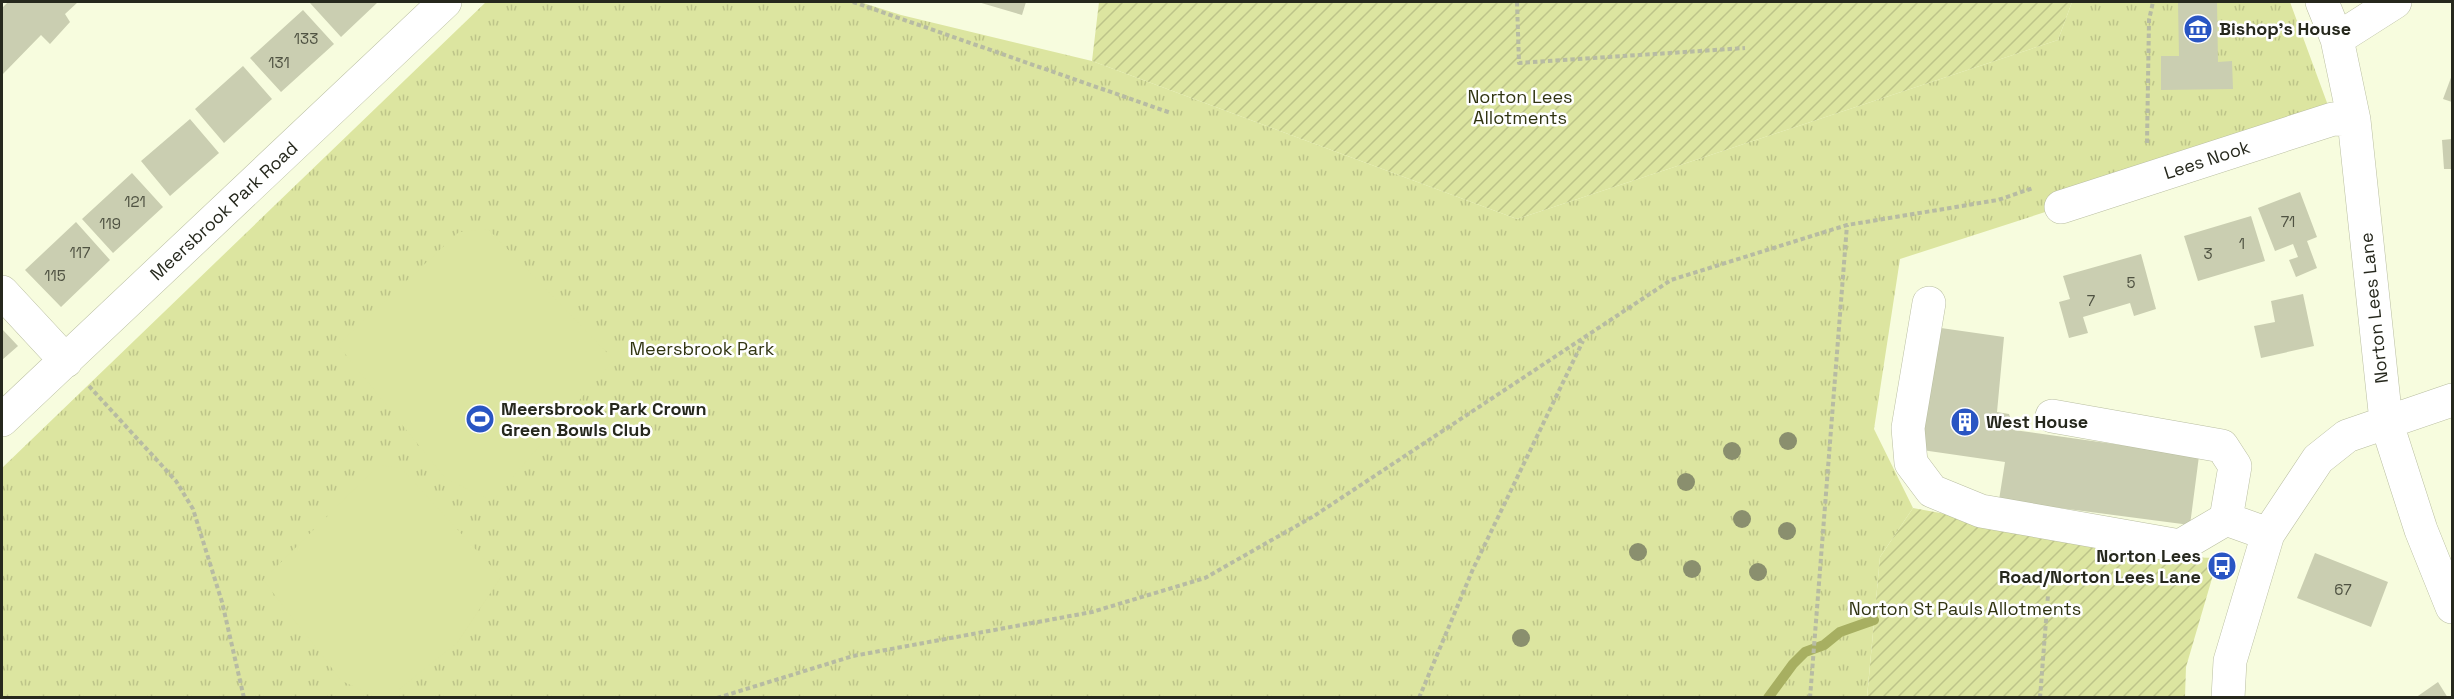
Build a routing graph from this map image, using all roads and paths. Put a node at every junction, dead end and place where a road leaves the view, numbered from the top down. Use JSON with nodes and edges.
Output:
{"nodes":[{"id":1,"x":445,"y":2,"type":"edge"},
{"id":2,"x":853,"y":2,"type":"edge"},
{"id":3,"x":1517,"y":2,"type":"edge"},
{"id":4,"x":2153,"y":2,"type":"edge"},
{"id":5,"x":2322,"y":2,"type":"edge"},
{"id":6,"x":2395,"y":2,"type":"edge"},
{"id":7,"x":2337,"y":39,"type":"junction"},
{"id":8,"x":1745,"y":48,"type":"dead end"},
{"id":9,"x":1171,"y":113,"type":"dead end"},
{"id":10,"x":2354,"y":120,"type":"junction"},
{"id":11,"x":2158,"y":143,"type":"dead end"},
{"id":12,"x":2050,"y":196,"type":"joint"},
{"id":13,"x":1847,"y":225,"type":"junction"},
{"id":14,"x":2,"y":292,"type":"edge"},
{"id":15,"x":1929,"y":303,"type":"dead end"},
{"id":16,"x":1584,"y":340,"type":"junction"},
{"id":17,"x":66,"y":361,"type":"junction"},
{"id":18,"x":2452,"y":400,"type":"edge"},
{"id":19,"x":2052,"y":416,"type":"dead end"},
{"id":20,"x":2,"y":420,"type":"edge"},
{"id":21,"x":2386,"y":421,"type":"junction"},
{"id":22,"x":2226,"y":519,"type":"junction"},
{"id":23,"x":2268,"y":534,"type":"junction"},
{"id":24,"x":2048,"y":595,"type":"dead end"},
{"id":25,"x":2452,"y":607,"type":"edge"},
{"id":26,"x":244,"y":698,"type":"edge"},
{"id":27,"x":717,"y":698,"type":"edge"},
{"id":28,"x":1419,"y":698,"type":"edge"},
{"id":29,"x":1810,"y":698,"type":"edge"},
{"id":30,"x":2040,"y":698,"type":"edge"},
{"id":31,"x":2228,"y":698,"type":"edge"}],
"edges":[{"from":1,"to":17,"type":"street","name":"Meersbrook Park Road"},
{"from":2,"to":9,"type":"path"},
{"from":3,"to":8,"type":"path"},
{"from":4,"to":11,"type":"path"},
{"from":5,"to":7,"type":"street","name":"Norton Lees Lane"},
{"from":6,"to":7,"type":"street"},
{"from":7,"to":10,"type":"street","name":"Norton Lees Lane"},
{"from":10,"to":12,"type":"street","name":"Lees Nook"},
{"from":10,"to":21,"type":"street","name":"Norton Lees Lane"},
{"from":12,"to":13,"type":"path"},
{"from":13,"to":16,"type":"path"},
{"from":13,"to":29,"type":"path"},
{"from":14,"to":17,"type":"street"},
{"from":15,"to":22,"type":"street"},
{"from":16,"to":27,"type":"path"},
{"from":16,"to":28,"type":"path"},
{"from":17,"to":20,"type":"street","name":"Meersbrook Park Road"},
{"from":17,"to":26,"type":"path"},
{"from":18,"to":21,"type":"street"},
{"from":19,"to":22,"type":"street"},
{"from":21,"to":23,"type":"street"},
{"from":21,"to":25,"type":"street","name":"Norton Lees Lane"},
{"from":22,"to":23,"type":"street"},
{"from":23,"to":31,"type":"street"},
{"from":24,"to":30,"type":"path"}]}
